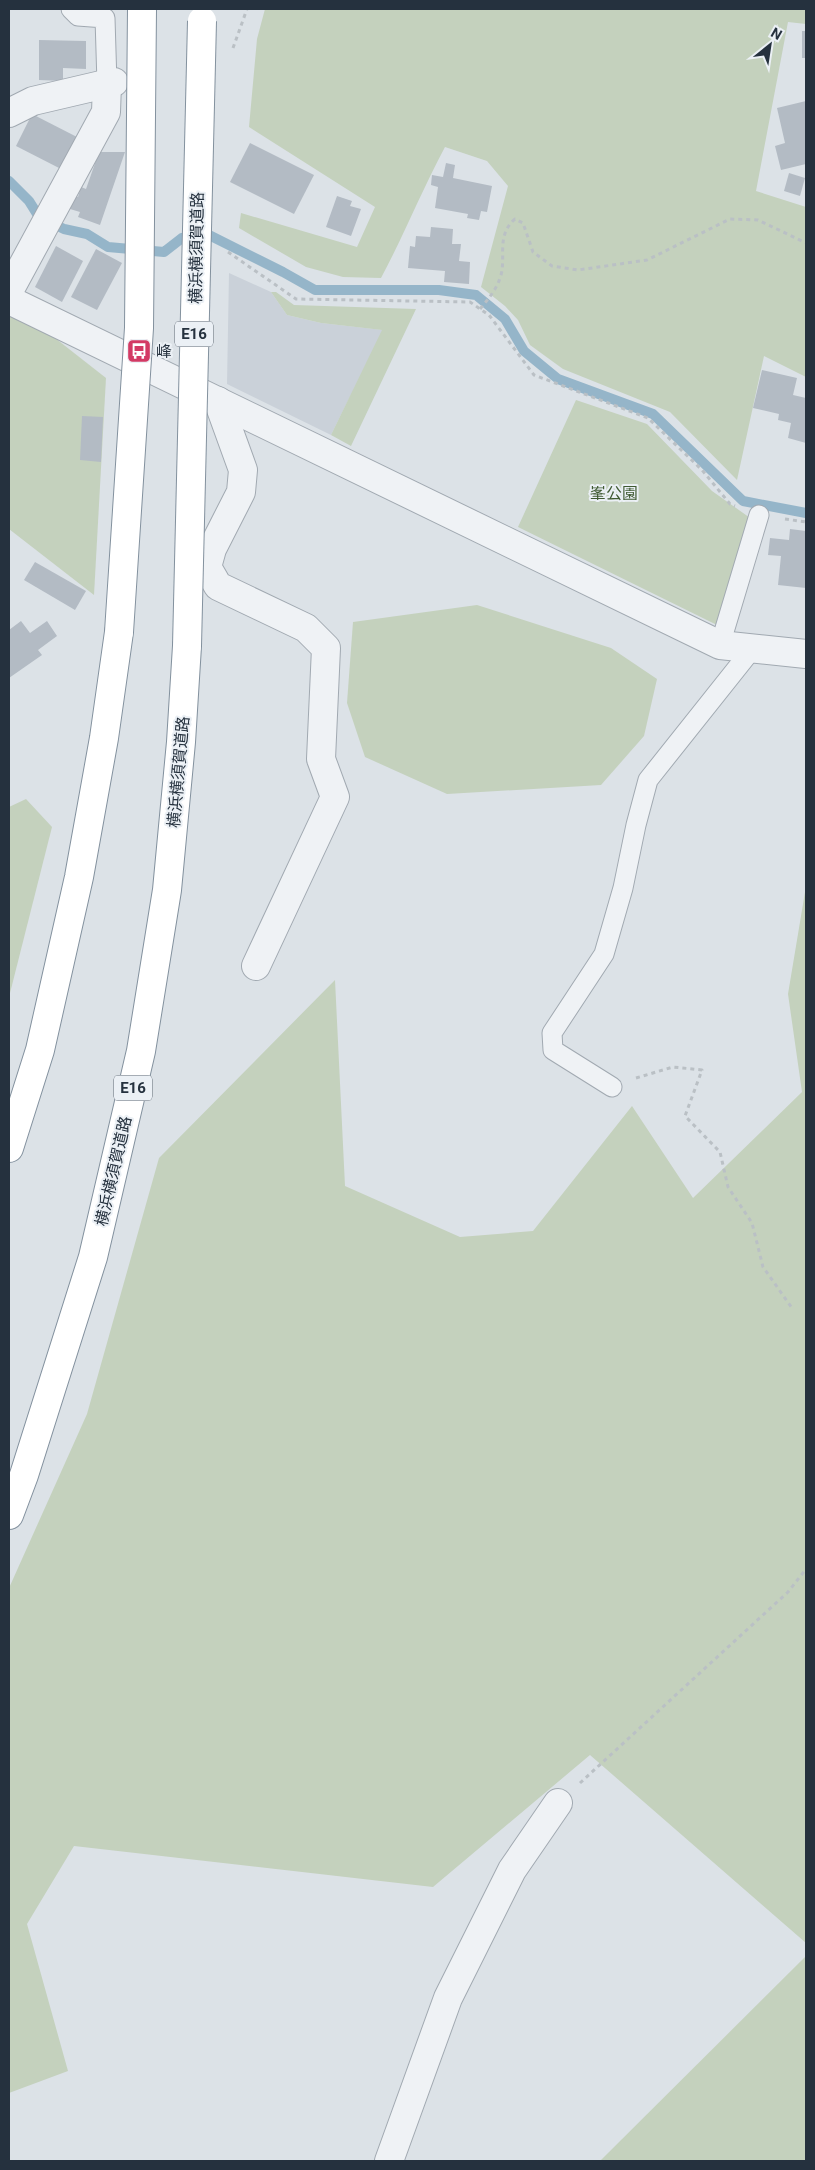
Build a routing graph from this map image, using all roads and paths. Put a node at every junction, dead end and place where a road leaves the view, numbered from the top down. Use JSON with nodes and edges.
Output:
{"nodes":[{"id":1,"x":71,"y":9,"type":"edge"},
{"id":2,"x":142,"y":9,"type":"edge"},
{"id":3,"x":202,"y":15,"type":"edge"},
{"id":4,"x":110,"y":83,"type":"junction"},
{"id":5,"x":9,"y":113,"type":"edge"},
{"id":6,"x":806,"y":243,"type":"edge"},
{"id":7,"x":226,"y":252,"type":"dead end"},
{"id":8,"x":9,"y":291,"type":"edge"},
{"id":9,"x":9,"y":300,"type":"edge"},
{"id":10,"x":481,"y":308,"type":"junction"},
{"id":11,"x":218,"y":401,"type":"junction"},
{"id":12,"x":730,"y":504,"type":"dead end"},
{"id":13,"x":759,"y":515,"type":"dead end"},
{"id":14,"x":720,"y":644,"type":"junction"},
{"id":15,"x":753,"y":648,"type":"junction"},
{"id":16,"x":806,"y":654,"type":"edge"},
{"id":17,"x":256,"y":966,"type":"dead end"},
{"id":18,"x":612,"y":1087,"type":"joint"},
{"id":19,"x":9,"y":1148,"type":"edge"},
{"id":20,"x":792,"y":1308,"type":"dead end"},
{"id":21,"x":9,"y":1515,"type":"edge"},
{"id":22,"x":806,"y":1569,"type":"edge"},
{"id":23,"x":558,"y":1803,"type":"joint"},
{"id":24,"x":389,"y":2161,"type":"edge"}],
"edges":[{"from":1,"to":4,"type":"lane"},
{"from":2,"to":19,"type":"highway","bridge":true},
{"from":3,"to":21,"type":"highway","name":"横浜横須賀道路","number":"E16","bridge":true},
{"from":4,"to":5,"type":"street"},
{"from":4,"to":8,"type":"street"},
{"from":6,"to":10,"type":"path"},
{"from":7,"to":10,"type":"path"},
{"from":9,"to":11,"type":"street"},
{"from":10,"to":12,"type":"path"},
{"from":11,"to":14,"type":"street"},
{"from":11,"to":17,"type":"street"},
{"from":13,"to":14,"type":"lane"},
{"from":14,"to":15,"type":"street"},
{"from":15,"to":16,"type":"street"},
{"from":15,"to":18,"type":"lane"},
{"from":18,"to":20,"type":"path"},
{"from":22,"to":23,"type":"path"},
{"from":23,"to":24,"type":"street"}]}
